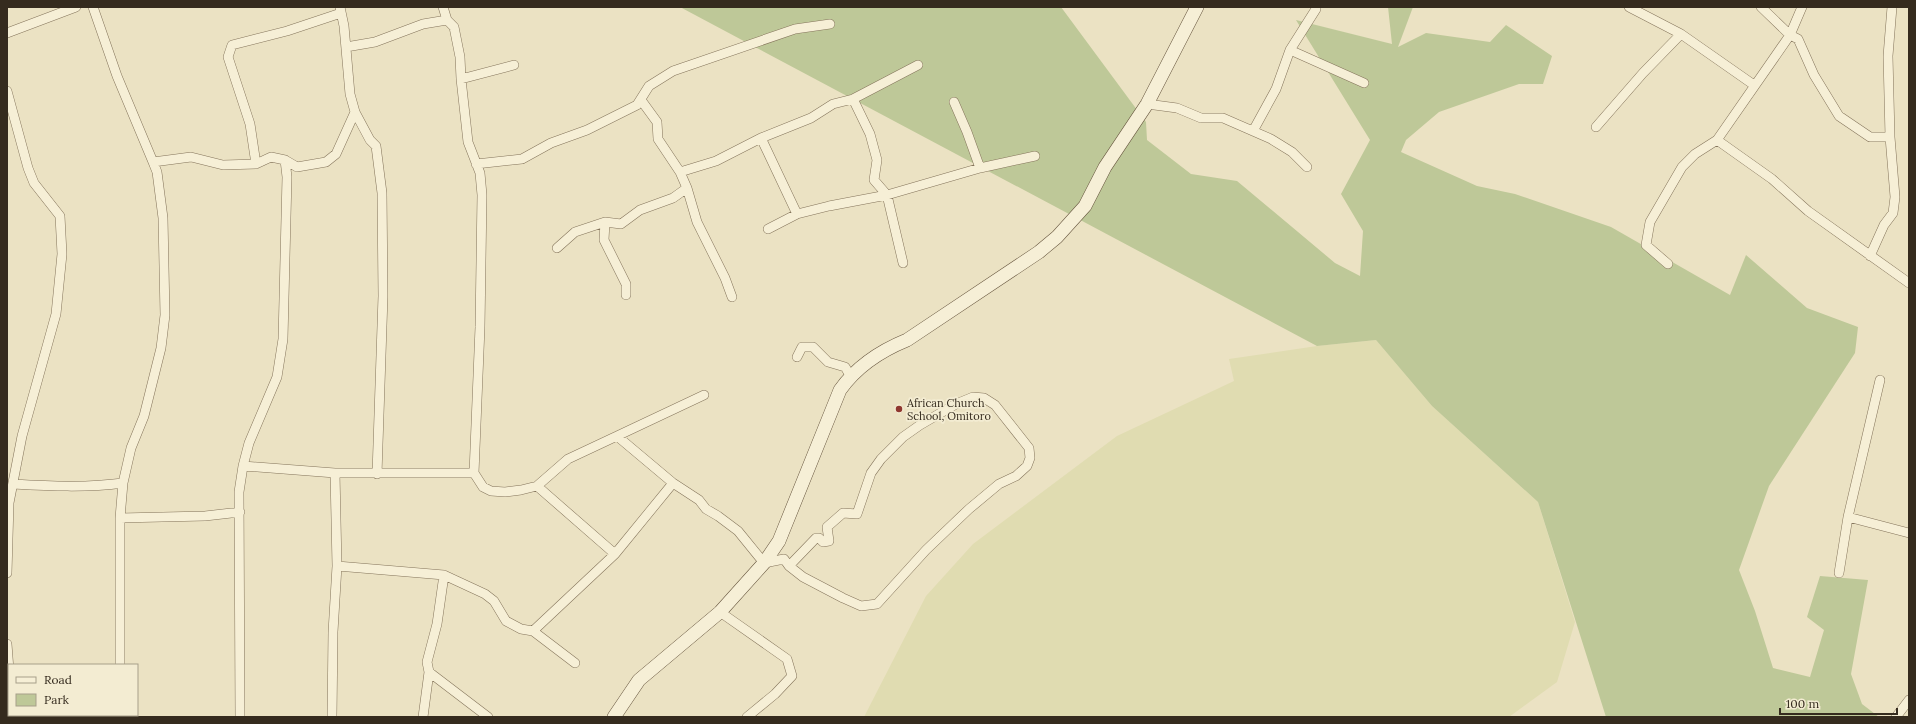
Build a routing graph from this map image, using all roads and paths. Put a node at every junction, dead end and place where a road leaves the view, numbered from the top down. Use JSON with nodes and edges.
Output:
{"nodes":[{"id":1,"x":76,"y":7,"type":"edge"},
{"id":2,"x":93,"y":7,"type":"edge"},
{"id":3,"x":443,"y":7,"type":"edge"},
{"id":4,"x":1197,"y":7,"type":"edge"},
{"id":5,"x":1628,"y":7,"type":"edge"},
{"id":6,"x":1761,"y":7,"type":"edge"},
{"id":7,"x":1802,"y":7,"type":"edge"},
{"id":8,"x":1892,"y":7,"type":"edge"},
{"id":9,"x":1316,"y":9,"type":"dead end"},
{"id":10,"x":341,"y":10,"type":"edge"},
{"id":11,"x":447,"y":20,"type":"junction"},
{"id":12,"x":830,"y":24,"type":"dead end"},
{"id":13,"x":7,"y":33,"type":"edge"},
{"id":14,"x":1681,"y":34,"type":"junction"},
{"id":15,"x":1790,"y":35,"type":"junction"},
{"id":16,"x":346,"y":47,"type":"junction"},
{"id":17,"x":1290,"y":50,"type":"junction"},
{"id":18,"x":918,"y":64,"type":"dead end"},
{"id":19,"x":514,"y":65,"type":"dead end"},
{"id":20,"x":460,"y":80,"type":"junction"},
{"id":21,"x":1364,"y":83,"type":"dead end"},
{"id":22,"x":1754,"y":85,"type":"junction"},
{"id":23,"x":7,"y":92,"type":"edge"},
{"id":24,"x":853,"y":99,"type":"junction"},
{"id":25,"x":641,"y":100,"type":"junction"},
{"id":26,"x":954,"y":102,"type":"dead end"},
{"id":27,"x":1147,"y":104,"type":"junction"},
{"id":28,"x":355,"y":112,"type":"junction"},
{"id":29,"x":348,"y":124,"type":"junction"},
{"id":30,"x":363,"y":125,"type":"junction"},
{"id":31,"x":1596,"y":127,"type":"dead end"},
{"id":32,"x":1253,"y":131,"type":"junction"},
{"id":33,"x":1890,"y":137,"type":"junction"},
{"id":34,"x":761,"y":138,"type":"junction"},
{"id":35,"x":1717,"y":140,"type":"junction"},
{"id":36,"x":1034,"y":156,"type":"dead end"},
{"id":37,"x":284,"y":160,"type":"junction"},
{"id":38,"x":153,"y":162,"type":"junction"},
{"id":39,"x":256,"y":164,"type":"junction"},
{"id":40,"x":476,"y":164,"type":"junction"},
{"id":41,"x":1307,"y":167,"type":"dead end"},
{"id":42,"x":980,"y":168,"type":"junction"},
{"id":43,"x":680,"y":172,"type":"junction"},
{"id":44,"x":687,"y":188,"type":"junction"},
{"id":45,"x":887,"y":195,"type":"junction"},
{"id":46,"x":797,"y":214,"type":"junction"},
{"id":47,"x":605,"y":222,"type":"junction"},
{"id":48,"x":768,"y":229,"type":"dead end"},
{"id":49,"x":557,"y":248,"type":"dead end"},
{"id":50,"x":1870,"y":256,"type":"junction"},
{"id":51,"x":903,"y":263,"type":"dead end"},
{"id":52,"x":1668,"y":264,"type":"dead end"},
{"id":53,"x":1909,"y":283,"type":"edge"},
{"id":54,"x":626,"y":295,"type":"dead end"},
{"id":55,"x":732,"y":296,"type":"dead end"},
{"id":56,"x":797,"y":357,"type":"dead end"},
{"id":57,"x":850,"y":375,"type":"junction"},
{"id":58,"x":1880,"y":380,"type":"dead end"},
{"id":59,"x":704,"y":394,"type":"dead end"},
{"id":60,"x":617,"y":436,"type":"junction"},
{"id":61,"x":243,"y":466,"type":"junction"},
{"id":62,"x":335,"y":473,"type":"junction"},
{"id":63,"x":474,"y":473,"type":"junction"},
{"id":64,"x":377,"y":474,"type":"junction"},
{"id":65,"x":123,"y":483,"type":"junction"},
{"id":66,"x":673,"y":483,"type":"junction"},
{"id":67,"x":13,"y":484,"type":"junction"},
{"id":68,"x":537,"y":486,"type":"junction"},
{"id":69,"x":240,"y":512,"type":"junction"},
{"id":70,"x":1848,"y":517,"type":"junction"},
{"id":71,"x":120,"y":518,"type":"junction"},
{"id":72,"x":1909,"y":533,"type":"edge"},
{"id":73,"x":615,"y":554,"type":"junction"},
{"id":74,"x":764,"y":563,"type":"junction"},
{"id":75,"x":337,"y":566,"type":"junction"},
{"id":76,"x":789,"y":566,"type":"junction"},
{"id":77,"x":7,"y":573,"type":"edge"},
{"id":78,"x":1839,"y":573,"type":"dead end"},
{"id":79,"x":444,"y":575,"type":"junction"},
{"id":80,"x":720,"y":612,"type":"junction"},
{"id":81,"x":533,"y":631,"type":"junction"},
{"id":82,"x":7,"y":644,"type":"edge"},
{"id":83,"x":575,"y":663,"type":"dead end"},
{"id":84,"x":9,"y":664,"type":"edge"},
{"id":85,"x":120,"y":664,"type":"edge"},
{"id":86,"x":429,"y":672,"type":"junction"},
{"id":87,"x":1909,"y":700,"type":"edge"},
{"id":88,"x":240,"y":717,"type":"edge"},
{"id":89,"x":332,"y":717,"type":"edge"},
{"id":90,"x":423,"y":717,"type":"edge"},
{"id":91,"x":487,"y":717,"type":"edge"},
{"id":92,"x":614,"y":717,"type":"edge"},
{"id":93,"x":746,"y":717,"type":"edge"},
{"id":94,"x":1896,"y":717,"type":"edge"}],
"edges":[{"from":1,"to":13,"type":"street"},
{"from":2,"to":38,"type":"street"},
{"from":3,"to":11,"type":"street"},
{"from":4,"to":27,"type":"main road"},
{"from":5,"to":14,"type":"street"},
{"from":6,"to":15,"type":"street"},
{"from":7,"to":15,"type":"street"},
{"from":8,"to":33,"type":"street"},
{"from":9,"to":17,"type":"street"},
{"from":10,"to":16,"type":"street"},
{"from":10,"to":39,"type":"street"},
{"from":11,"to":16,"type":"street"},
{"from":11,"to":20,"type":"street"},
{"from":12,"to":25,"type":"street"},
{"from":14,"to":22,"type":"street"},
{"from":14,"to":31,"type":"street"},
{"from":15,"to":22,"type":"street"},
{"from":15,"to":33,"type":"street"},
{"from":16,"to":28,"type":"street"},
{"from":17,"to":21,"type":"street"},
{"from":17,"to":32,"type":"street"},
{"from":18,"to":24,"type":"street"},
{"from":19,"to":20,"type":"street"},
{"from":20,"to":40,"type":"street"},
{"from":22,"to":35,"type":"street"},
{"from":23,"to":67,"type":"street"},
{"from":24,"to":34,"type":"street"},
{"from":24,"to":45,"type":"street"},
{"from":25,"to":40,"type":"street"},
{"from":25,"to":43,"type":"street"},
{"from":26,"to":42,"type":"street"},
{"from":27,"to":32,"type":"street"},
{"from":27,"to":57,"type":"main road"},
{"from":28,"to":29,"type":"street"},
{"from":28,"to":30,"type":"street"},
{"from":29,"to":30,"type":"street"},
{"from":29,"to":37,"type":"street"},
{"from":30,"to":64,"type":"street"},
{"from":32,"to":41,"type":"street"},
{"from":33,"to":50,"type":"street"},
{"from":34,"to":43,"type":"street"},
{"from":34,"to":46,"type":"street"},
{"from":35,"to":50,"type":"street"},
{"from":35,"to":52,"type":"street"},
{"from":36,"to":42,"type":"street"},
{"from":37,"to":39,"type":"street"},
{"from":37,"to":61,"type":"street"},
{"from":38,"to":39,"type":"street"},
{"from":38,"to":65,"type":"street"},
{"from":40,"to":63,"type":"street"},
{"from":42,"to":45,"type":"street"},
{"from":43,"to":44,"type":"street"},
{"from":44,"to":47,"type":"street"},
{"from":44,"to":55,"type":"street"},
{"from":45,"to":46,"type":"street"},
{"from":45,"to":51,"type":"street"},
{"from":46,"to":48,"type":"street"},
{"from":47,"to":49,"type":"street"},
{"from":47,"to":54,"type":"street"},
{"from":50,"to":53,"type":"street"},
{"from":56,"to":57,"type":"street"},
{"from":57,"to":74,"type":"main road"},
{"from":58,"to":70,"type":"street"},
{"from":59,"to":60,"type":"street"},
{"from":60,"to":66,"type":"street"},
{"from":60,"to":68,"type":"street"},
{"from":61,"to":62,"type":"street"},
{"from":61,"to":69,"type":"street"},
{"from":62,"to":64,"type":"street"},
{"from":62,"to":75,"type":"street"},
{"from":63,"to":64,"type":"street"},
{"from":63,"to":68,"type":"street"},
{"from":65,"to":67,"type":"street"},
{"from":65,"to":71,"type":"street"},
{"from":66,"to":73,"type":"street"},
{"from":66,"to":74,"type":"street"},
{"from":67,"to":77,"type":"street"},
{"from":68,"to":73,"type":"street"},
{"from":69,"to":71,"type":"street"},
{"from":69,"to":88,"type":"street"},
{"from":70,"to":72,"type":"street"},
{"from":70,"to":78,"type":"street"},
{"from":71,"to":85,"type":"street"},
{"from":73,"to":81,"type":"street"},
{"from":74,"to":76,"type":"street"},
{"from":74,"to":80,"type":"main road"},
{"from":75,"to":79,"type":"street"},
{"from":75,"to":89,"type":"street"},
{"from":76,"to":76,"type":"street"},
{"from":79,"to":81,"type":"street"},
{"from":79,"to":86,"type":"street"},
{"from":80,"to":92,"type":"main road"},
{"from":80,"to":93,"type":"street"},
{"from":81,"to":83,"type":"street"},
{"from":82,"to":84,"type":"street"},
{"from":86,"to":90,"type":"street"},
{"from":86,"to":91,"type":"street"},
{"from":87,"to":94,"type":"street"}]}
